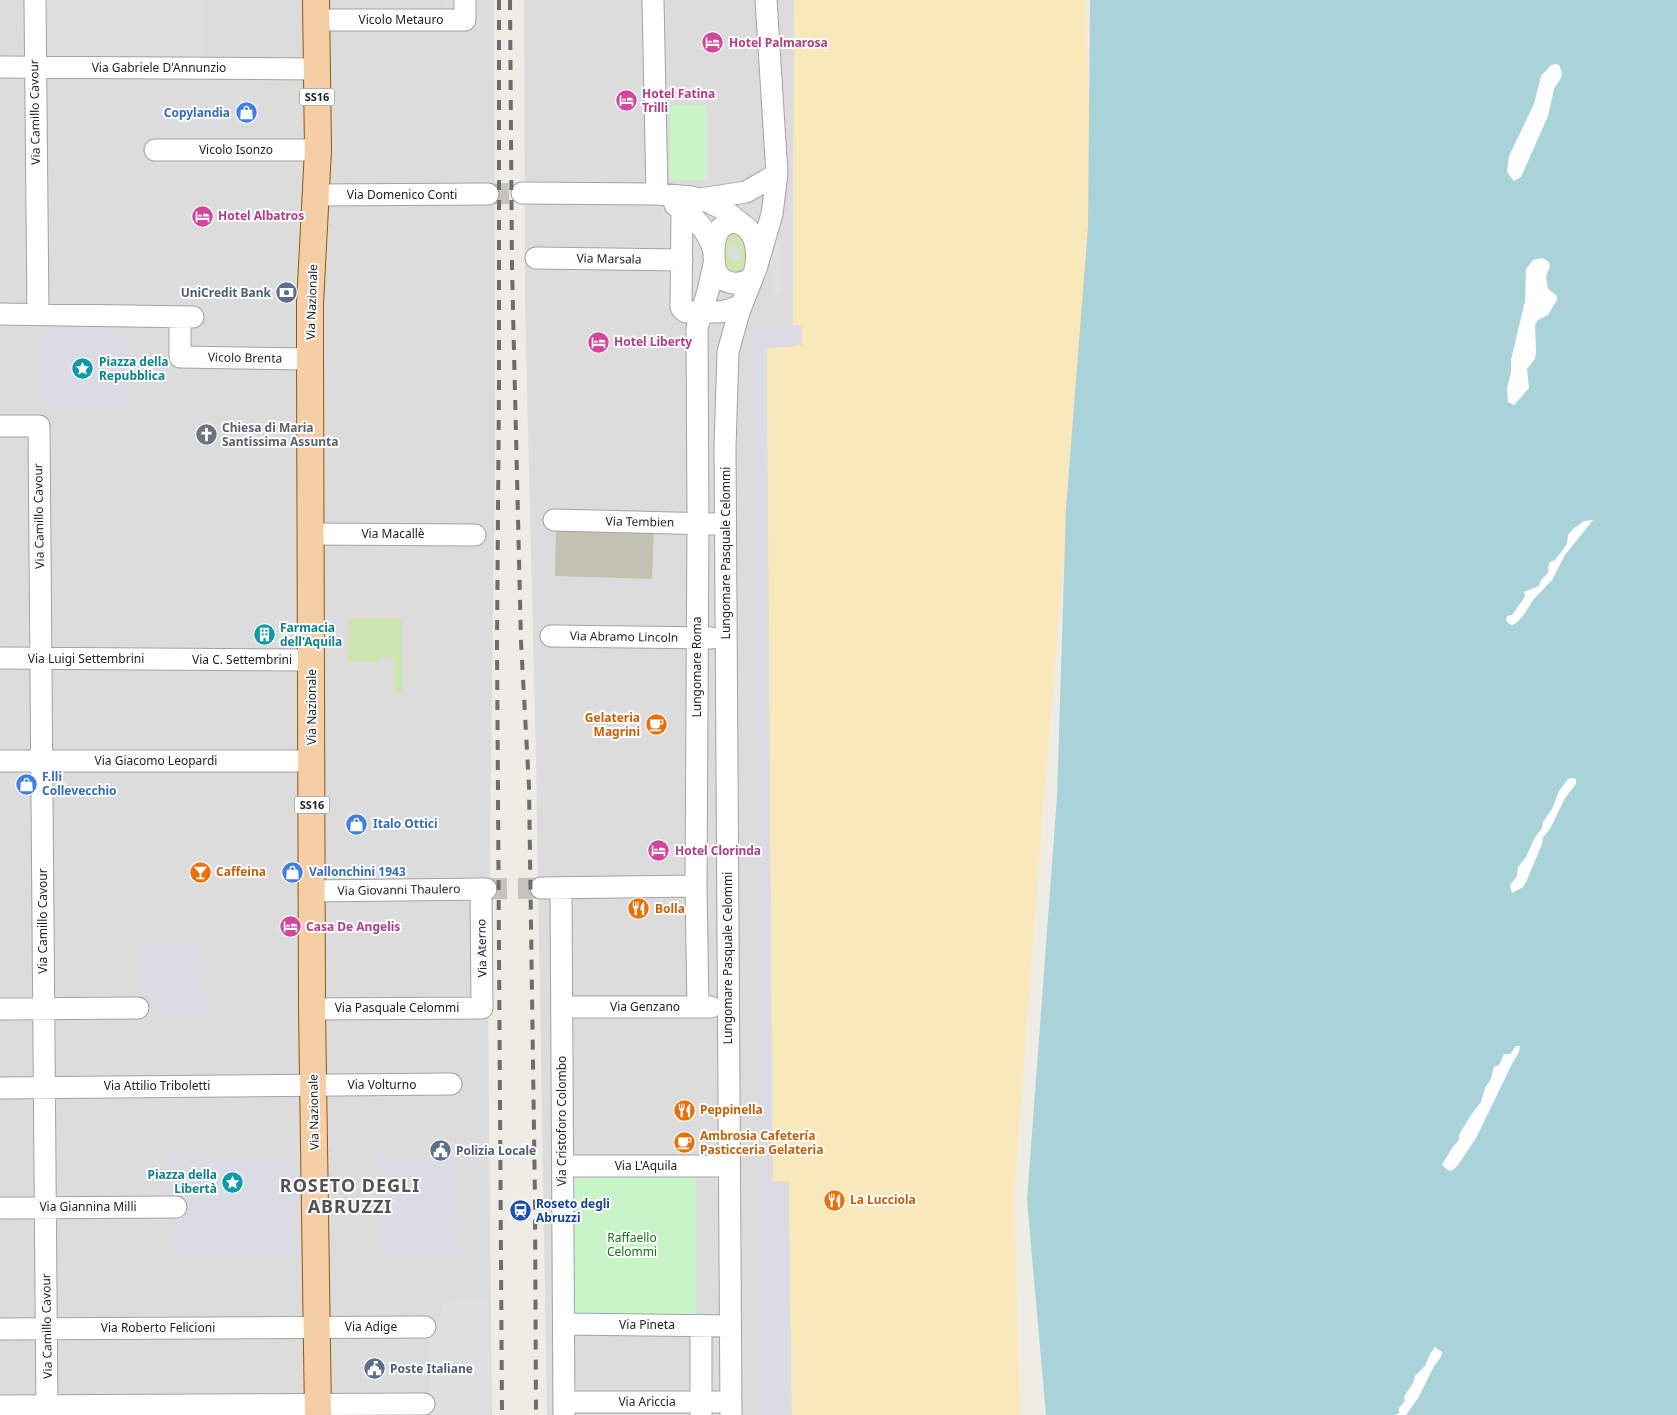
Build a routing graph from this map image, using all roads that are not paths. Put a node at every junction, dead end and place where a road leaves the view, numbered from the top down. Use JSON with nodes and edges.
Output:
{"nodes":[{"id":1,"x":35,"y":0,"type":"edge"},
{"id":2,"x":465,"y":0,"type":"edge"},
{"id":3,"x":653,"y":0,"type":"edge"},
{"id":4,"x":766,"y":0,"type":"edge"},
{"id":5,"x":316,"y":10,"type":"edge"},
{"id":6,"x":0,"y":67,"type":"edge"},
{"id":7,"x":34,"y":67,"type":"junction"},
{"id":8,"x":317,"y":70,"type":"junction"},
{"id":9,"x":155,"y":150,"type":"dead end"},
{"id":10,"x":318,"y":150,"type":"junction"},
{"id":11,"x":777,"y":174,"type":"junction"},
{"id":12,"x":522,"y":193,"type":"tunnel mouth"},
{"id":13,"x":488,"y":194,"type":"tunnel mouth"},
{"id":14,"x":652,"y":194,"type":"junction"},
{"id":15,"x":316,"y":195,"type":"junction"},
{"id":16,"x":691,"y":202,"type":"junction"},
{"id":17,"x":734,"y":222,"type":"junction"},
{"id":18,"x":536,"y":258,"type":"dead end"},
{"id":19,"x":682,"y":260,"type":"junction"},
{"id":20,"x":715,"y":263,"type":"junction"},
{"id":21,"x":755,"y":271,"type":"junction"},
{"id":22,"x":742,"y":302,"type":"junction"},
{"id":23,"x":0,"y":314,"type":"edge"},
{"id":24,"x":38,"y":314,"type":"junction"},
{"id":25,"x":708,"y":316,"type":"junction"},
{"id":26,"x":728,"y":352,"type":"junction"},
{"id":27,"x":310,"y":359,"type":"junction"},
{"id":28,"x":0,"y":426,"type":"edge"},
{"id":29,"x":554,"y":520,"type":"dead end"},
{"id":30,"x":698,"y":523,"type":"junction"},
{"id":31,"x":726,"y":524,"type":"junction"},
{"id":32,"x":312,"y":534,"type":"junction"},
{"id":33,"x":475,"y":535,"type":"dead end"},
{"id":34,"x":551,"y":636,"type":"dead end"},
{"id":35,"x":698,"y":638,"type":"junction"},
{"id":36,"x":726,"y":638,"type":"junction"},
{"id":37,"x":0,"y":658,"type":"edge"},
{"id":38,"x":41,"y":658,"type":"junction"},
{"id":39,"x":172,"y":659,"type":"joint"},
{"id":40,"x":312,"y":660,"type":"junction"},
{"id":41,"x":0,"y":761,"type":"edge"},
{"id":42,"x":42,"y":761,"type":"junction"},
{"id":43,"x":312,"y":761,"type":"junction"},
{"id":44,"x":696,"y":886,"type":"junction"},
{"id":45,"x":483,"y":889,"type":"joint"},
{"id":46,"x":312,"y":891,"type":"junction"},
{"id":47,"x":562,"y":1007,"type":"junction"},
{"id":48,"x":698,"y":1007,"type":"junction"},
{"id":49,"x":44,"y":1008,"type":"junction"},
{"id":50,"x":138,"y":1008,"type":"dead end"},
{"id":51,"x":482,"y":1008,"type":"joint"},
{"id":52,"x":728,"y":1008,"type":"junction"},
{"id":53,"x":0,"y":1009,"type":"edge"},
{"id":54,"x":312,"y":1009,"type":"junction"},
{"id":55,"x":451,"y":1084,"type":"dead end"},
{"id":56,"x":314,"y":1085,"type":"junction"},
{"id":57,"x":44,"y":1087,"type":"junction"},
{"id":58,"x":0,"y":1088,"type":"edge"},
{"id":59,"x":563,"y":1166,"type":"junction"},
{"id":60,"x":729,"y":1166,"type":"junction"},
{"id":61,"x":176,"y":1207,"type":"dead end"},
{"id":62,"x":0,"y":1208,"type":"edge"},
{"id":63,"x":46,"y":1208,"type":"junction"},
{"id":64,"x":564,"y":1324,"type":"junction"},
{"id":65,"x":701,"y":1325,"type":"junction"},
{"id":66,"x":730,"y":1326,"type":"junction"},
{"id":67,"x":317,"y":1327,"type":"junction"},
{"id":68,"x":425,"y":1327,"type":"dead end"},
{"id":69,"x":47,"y":1328,"type":"junction"},
{"id":70,"x":0,"y":1329,"type":"edge"},
{"id":71,"x":424,"y":1404,"type":"dead end"},
{"id":72,"x":0,"y":1406,"type":"edge"},
{"id":73,"x":701,"y":1408,"type":"edge"},
{"id":74,"x":730,"y":1408,"type":"edge"},
{"id":75,"x":318,"y":1409,"type":"edge"},
{"id":76,"x":564,"y":1409,"type":"edge"},
{"id":77,"x":47,"y":1410,"type":"edge"}],
"edges":[{"from":1,"to":7,"type":"street","name":"Via Camillo Cavour"},
{"from":2,"to":5,"type":"street","name":"Vicolo Metauro"},
{"from":3,"to":14,"type":"street"},
{"from":4,"to":11,"type":"street"},
{"from":5,"to":8,"type":"main road","name":"Via Nazionale","number":"SS16"},
{"from":6,"to":7,"type":"street","name":"Via Gabriele D'Annunzio"},
{"from":7,"to":8,"type":"street","name":"Via Gabriele D'Annunzio"},
{"from":7,"to":24,"type":"street","name":"Via Camillo Cavour"},
{"from":8,"to":10,"type":"main road","name":"Via Nazionale","number":"SS16"},
{"from":9,"to":10,"type":"street","name":"Vicolo Isonzo"},
{"from":10,"to":15,"type":"main road","name":"Via Nazionale","number":"SS16"},
{"from":11,"to":16,"type":"street"},
{"from":11,"to":17,"type":"street"},
{"from":11,"to":21,"type":"street"},
{"from":12,"to":14,"type":"street"},
{"from":13,"to":15,"type":"street","name":"Via Domenico Conti"},
{"from":14,"to":16,"type":"street"},
{"from":15,"to":27,"type":"main road","name":"Via Nazionale","number":"SS16"},
{"from":16,"to":17,"type":"street"},
{"from":16,"to":19,"type":"street"},
{"from":16,"to":20,"type":"street"},
{"from":17,"to":20,"type":"street"},
{"from":17,"to":21,"type":"street"},
{"from":18,"to":19,"type":"street","name":"Via Marsala"},
{"from":19,"to":25,"type":"street"},
{"from":20,"to":21,"type":"street"},
{"from":20,"to":25,"type":"street"},
{"from":21,"to":22,"type":"street"},
{"from":22,"to":25,"type":"street"},
{"from":22,"to":26,"type":"street"},
{"from":23,"to":24,"type":"street"},
{"from":24,"to":27,"type":"street","name":"Vicolo Brenta"},
{"from":25,"to":26,"type":"street"},
{"from":25,"to":30,"type":"street","name":"Lungomare Roma"},
{"from":26,"to":31,"type":"street","name":"Lungomare Pasquale Celommi"},
{"from":27,"to":32,"type":"main road","name":"Via Nazionale","number":"SS16"},
{"from":28,"to":38,"type":"street","name":"Via Camillo Cavour"},
{"from":29,"to":30,"type":"street","name":"Via Tembien"},
{"from":30,"to":31,"type":"street","name":"Via Tembien"},
{"from":30,"to":35,"type":"street","name":"Lungomare Roma"},
{"from":31,"to":36,"type":"street","name":"Lungomare Pasquale Celommi"},
{"from":32,"to":33,"type":"street","name":"Via Macallè"},
{"from":32,"to":40,"type":"main road","name":"Via Nazionale","number":"SS16"},
{"from":34,"to":35,"type":"street","name":"Via Abramo Lincoln"},
{"from":35,"to":36,"type":"street","name":"Via Abramo Lincoln"},
{"from":35,"to":44,"type":"street","name":"Lungomare Roma"},
{"from":36,"to":52,"type":"street","name":"Lungomare Pasquale Celommi"},
{"from":37,"to":38,"type":"street","name":"Via Luigi Settembrini"},
{"from":38,"to":39,"type":"street","name":"Via Luigi Settembrini"},
{"from":38,"to":42,"type":"street","name":"Via Camillo Cavour"},
{"from":39,"to":40,"type":"street","name":"Via C. Settembrini"},
{"from":40,"to":43,"type":"main road","name":"Via Nazionale","number":"SS16"},
{"from":41,"to":42,"type":"street","name":"Via Giacomo Leopardi"},
{"from":42,"to":43,"type":"street","name":"Via Giacomo Leopardi"},
{"from":42,"to":49,"type":"street","name":"Via Camillo Cavour"},
{"from":43,"to":46,"type":"main road","name":"Via Nazionale","number":"SS16"},
{"from":44,"to":47,"type":"street","name":"Via Cristoforo Colombo"},
{"from":44,"to":48,"type":"street","name":"Lungomare Roma"},
{"from":45,"to":46,"type":"street","name":"Via Giovanni Thaulero"},
{"from":45,"to":51,"type":"street","name":"Via Aterno"},
{"from":46,"to":54,"type":"main road","name":"Via Nazionale","number":"SS16"},
{"from":47,"to":48,"type":"street","name":"Via Genzano"},
{"from":47,"to":59,"type":"street","name":"Via Cristoforo Colombo"},
{"from":48,"to":52,"type":"street","name":"Via Genzano"},
{"from":49,"to":50,"type":"street"},
{"from":49,"to":53,"type":"street"},
{"from":49,"to":57,"type":"street","name":"Via Camillo Cavour"},
{"from":51,"to":54,"type":"street","name":"Via Pasquale Celommi"},
{"from":52,"to":60,"type":"street","name":"Lungomare Pasquale Celommi"},
{"from":54,"to":56,"type":"main road","name":"Via Nazionale","number":"SS16"},
{"from":55,"to":56,"type":"street","name":"Via Volturno"},
{"from":56,"to":57,"type":"street","name":"Via Attilio Triboletti"},
{"from":56,"to":67,"type":"main road","name":"Via Nazionale","number":"SS16"},
{"from":57,"to":58,"type":"street","name":"Via Attilio Triboletti"},
{"from":57,"to":63,"type":"street","name":"Via Camillo Cavour"},
{"from":59,"to":60,"type":"street","name":"Via L'Aquila"},
{"from":59,"to":64,"type":"street","name":"Via Cristoforo Colombo"},
{"from":60,"to":66,"type":"street","name":"Lungomare Pasquale Celommi"},
{"from":61,"to":63,"type":"street","name":"Via Giannina Milli"},
{"from":62,"to":63,"type":"street","name":"Via Giannina Milli"},
{"from":63,"to":69,"type":"street","name":"Via Camillo Cavour"},
{"from":64,"to":65,"type":"street","name":"Via Pineta"},
{"from":64,"to":76,"type":"street","name":"Via Cristoforo Colombo"},
{"from":65,"to":66,"type":"street","name":"Via Pineta"},
{"from":65,"to":73,"type":"street"},
{"from":66,"to":74,"type":"street","name":"Lungomare Pasquale Celommi"},
{"from":67,"to":68,"type":"street","name":"Via Adige"},
{"from":67,"to":69,"type":"street","name":"Via Roberto Felicioni"},
{"from":67,"to":75,"type":"main road","name":"Via Nazionale","number":"SS16"},
{"from":69,"to":70,"type":"street","name":"Via Roberto Felicioni"},
{"from":69,"to":77,"type":"street","name":"Via Camillo Cavour"},
{"from":71,"to":75,"type":"street"},
{"from":72,"to":77,"type":"street"},
{"from":73,"to":74,"type":"street","name":"Via Ariccia"},
{"from":73,"to":76,"type":"street","name":"Via Ariccia"},
{"from":75,"to":77,"type":"street"}]}
